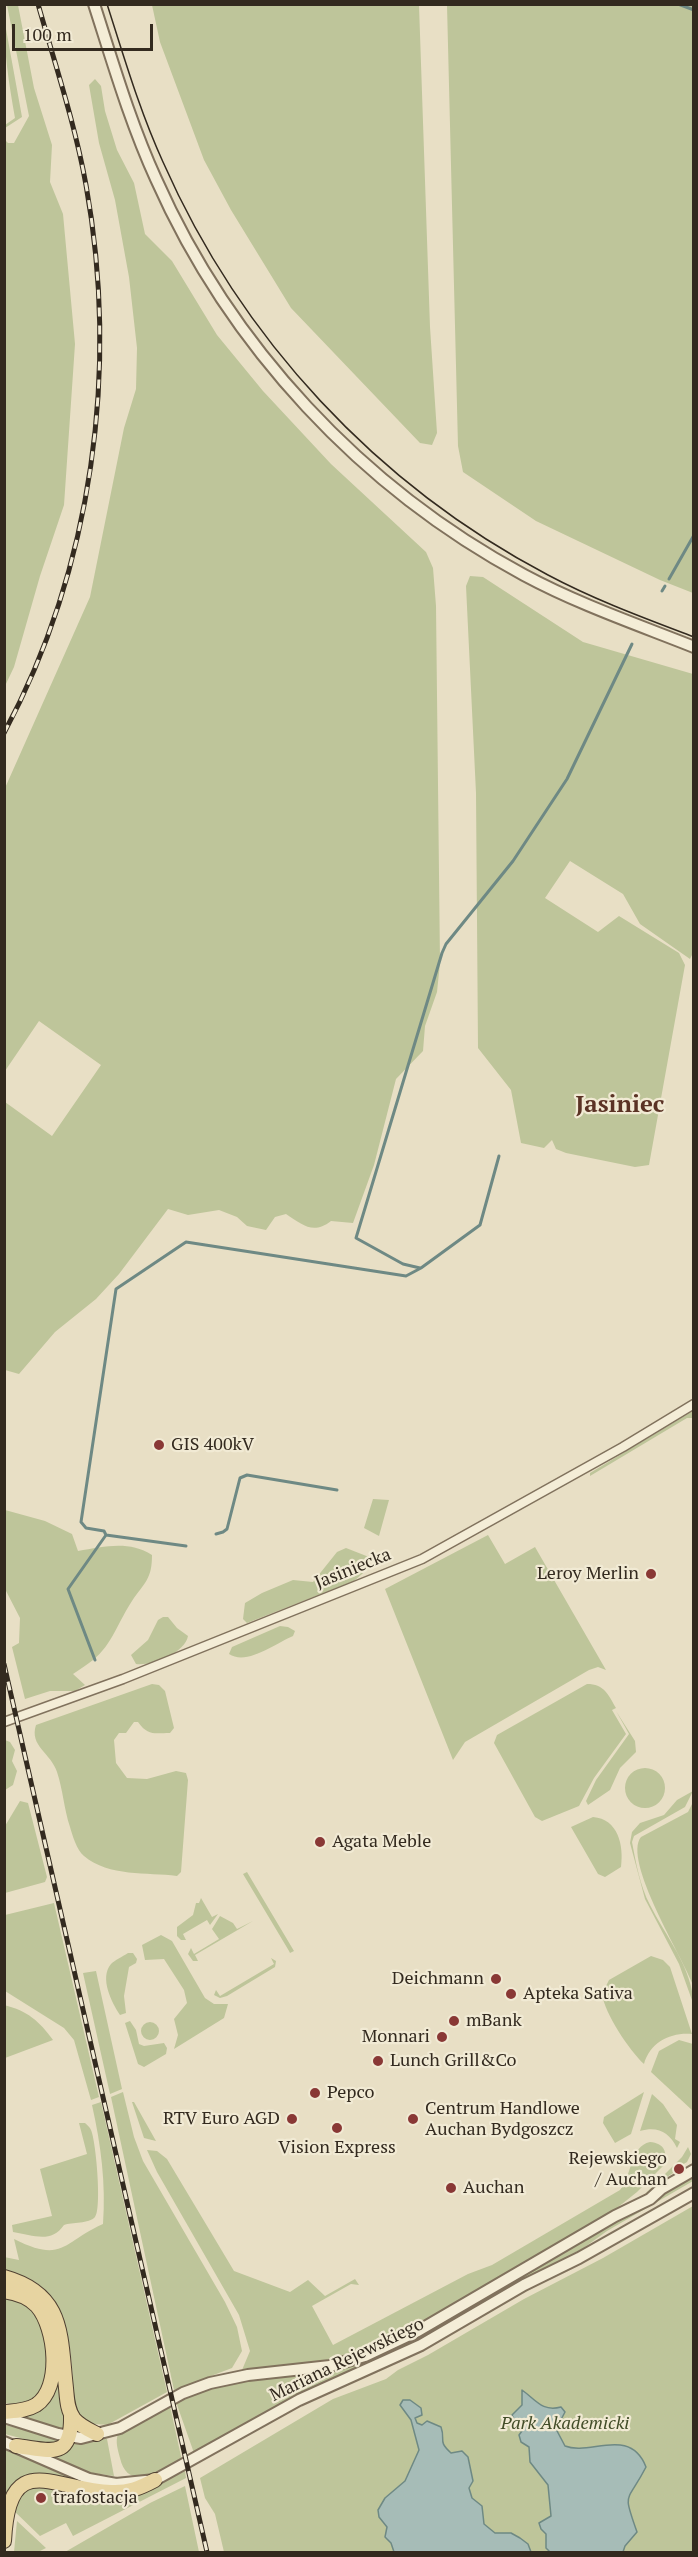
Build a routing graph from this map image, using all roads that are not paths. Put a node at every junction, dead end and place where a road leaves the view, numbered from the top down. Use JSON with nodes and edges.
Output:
{"nodes":[{"id":1,"x":94,"y":4,"type":"edge"},
{"id":2,"x":693,"y":647,"type":"edge"},
{"id":3,"x":693,"y":1404,"type":"edge"},
{"id":4,"x":4,"y":1722,"type":"edge"},
{"id":5,"x":693,"y":2170,"type":"edge"},
{"id":6,"x":693,"y":2193,"type":"edge"},
{"id":7,"x":4,"y":2277,"type":"edge"},
{"id":8,"x":4,"y":2291,"type":"edge"},
{"id":9,"x":4,"y":2412,"type":"edge"},
{"id":10,"x":71,"y":2415,"type":"junction"},
{"id":11,"x":4,"y":2417,"type":"edge"},
{"id":12,"x":98,"y":2434,"type":"junction"},
{"id":13,"x":70,"y":2437,"type":"junction"},
{"id":14,"x":10,"y":2444,"type":"edge"},
{"id":15,"x":155,"y":2480,"type":"junction"},
{"id":16,"x":4,"y":2541,"type":"edge"}],
"edges":[{"from":1,"to":2,"type":"street"},
{"from":3,"to":4,"type":"street","name":"Jasiniecka"},
{"from":5,"to":12,"type":"street","name":"Mariana Rejewskiego"},
{"from":6,"to":15,"type":"street","name":"Mariana Rejewskiego"},
{"from":7,"to":10,"type":"main road"},
{"from":8,"to":9,"type":"main road"},
{"from":10,"to":12,"type":"main road"},
{"from":10,"to":13,"type":"main road"},
{"from":11,"to":13,"type":"street","name":"Mariana Rejewskiego"},
{"from":12,"to":13,"type":"street","name":"Mariana Rejewskiego"},
{"from":13,"to":14,"type":"main road"},
{"from":14,"to":15,"type":"street","name":"Mariana Rejewskiego"},
{"from":15,"to":16,"type":"main road"}]}
